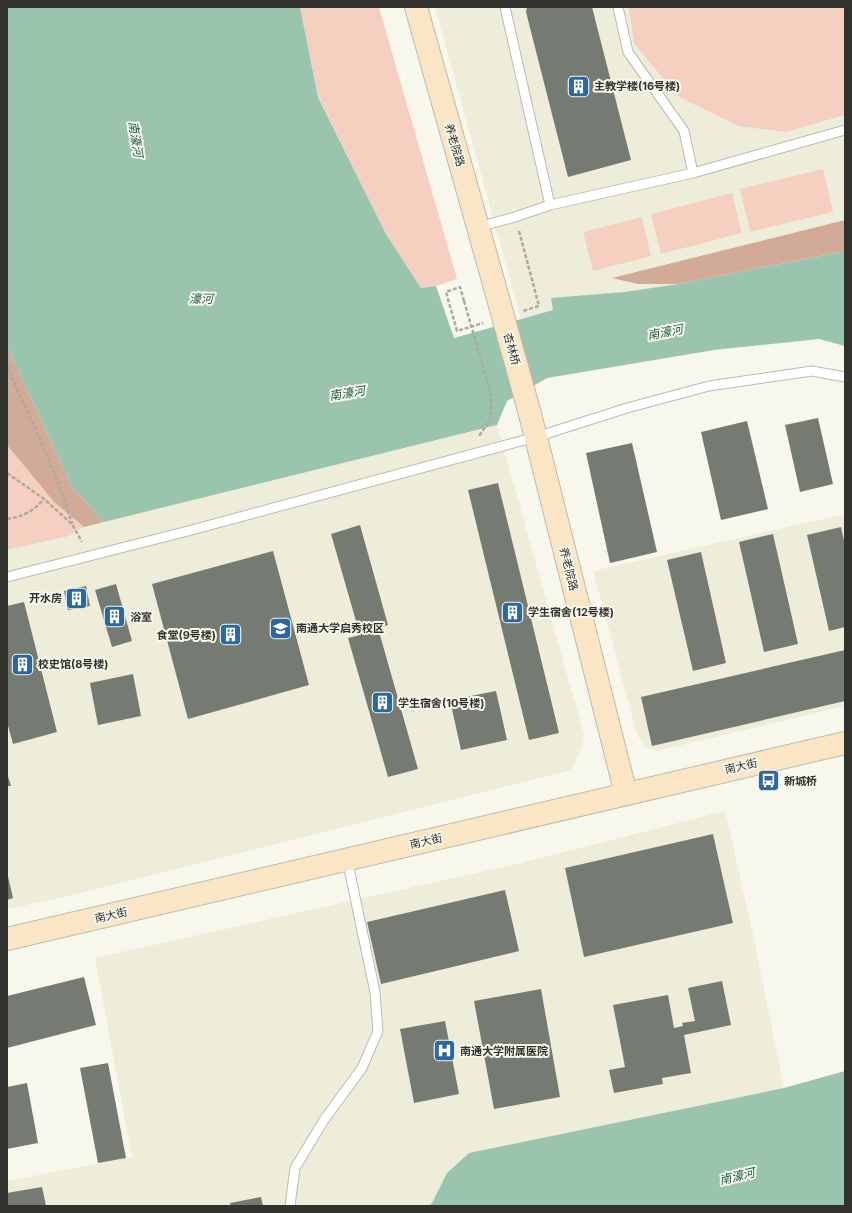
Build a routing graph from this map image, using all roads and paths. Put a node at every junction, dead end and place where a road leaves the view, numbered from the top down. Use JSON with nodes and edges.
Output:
{"nodes":[{"id":1,"x":416,"y":7,"type":"edge"},
{"id":2,"x":505,"y":7,"type":"edge"},
{"id":3,"x":618,"y":7,"type":"edge"},
{"id":4,"x":845,"y":130,"type":"edge"},
{"id":5,"x":693,"y":173,"type":"junction"},
{"id":6,"x":550,"y":205,"type":"junction"},
{"id":7,"x":478,"y":227,"type":"junction"},
{"id":8,"x":494,"y":284,"type":"joint"},
{"id":9,"x":464,"y":301,"type":"dead end"},
{"id":10,"x":7,"y":366,"type":"edge"},
{"id":11,"x":845,"y":377,"type":"edge"},
{"id":12,"x":530,"y":414,"type":"joint"},
{"id":13,"x":479,"y":436,"type":"dead end"},
{"id":14,"x":536,"y":437,"type":"junction"},
{"id":15,"x":7,"y":473,"type":"edge"},
{"id":16,"x":44,"y":499,"type":"junction"},
{"id":17,"x":7,"y":519,"type":"edge"},
{"id":18,"x":72,"y":524,"type":"junction"},
{"id":19,"x":90,"y":556,"type":"junction"},
{"id":20,"x":7,"y":577,"type":"edge"},
{"id":21,"x":845,"y":743,"type":"edge"},
{"id":22,"x":626,"y":794,"type":"junction"},
{"id":23,"x":346,"y":859,"type":"junction"},
{"id":24,"x":7,"y":939,"type":"edge"},
{"id":25,"x":290,"y":1206,"type":"edge"}],
"edges":[{"from":1,"to":7,"type":"main road","name":"养老院路"},
{"from":2,"to":6,"type":"lane"},
{"from":3,"to":5,"type":"lane"},
{"from":4,"to":5,"type":"lane"},
{"from":5,"to":6,"type":"lane"},
{"from":6,"to":7,"type":"lane"},
{"from":7,"to":8,"type":"main road","name":"养老院路"},
{"from":8,"to":12,"type":"main road","name":"杏林桥","bridge":true},
{"from":9,"to":13,"type":"path","bridge":true},
{"from":10,"to":18,"type":"path"},
{"from":11,"to":14,"type":"lane"},
{"from":12,"to":14,"type":"main road","name":"养老院路"},
{"from":14,"to":19,"type":"lane"},
{"from":14,"to":22,"type":"main road","name":"养老院路"},
{"from":15,"to":16,"type":"path"},
{"from":16,"to":17,"type":"path"},
{"from":16,"to":18,"type":"path"},
{"from":18,"to":19,"type":"path"},
{"from":19,"to":20,"type":"lane"},
{"from":21,"to":22,"type":"main road","name":"南大街"},
{"from":22,"to":23,"type":"main road","name":"南大街"},
{"from":23,"to":24,"type":"main road","name":"南大街"},
{"from":23,"to":25,"type":"lane"}]}
